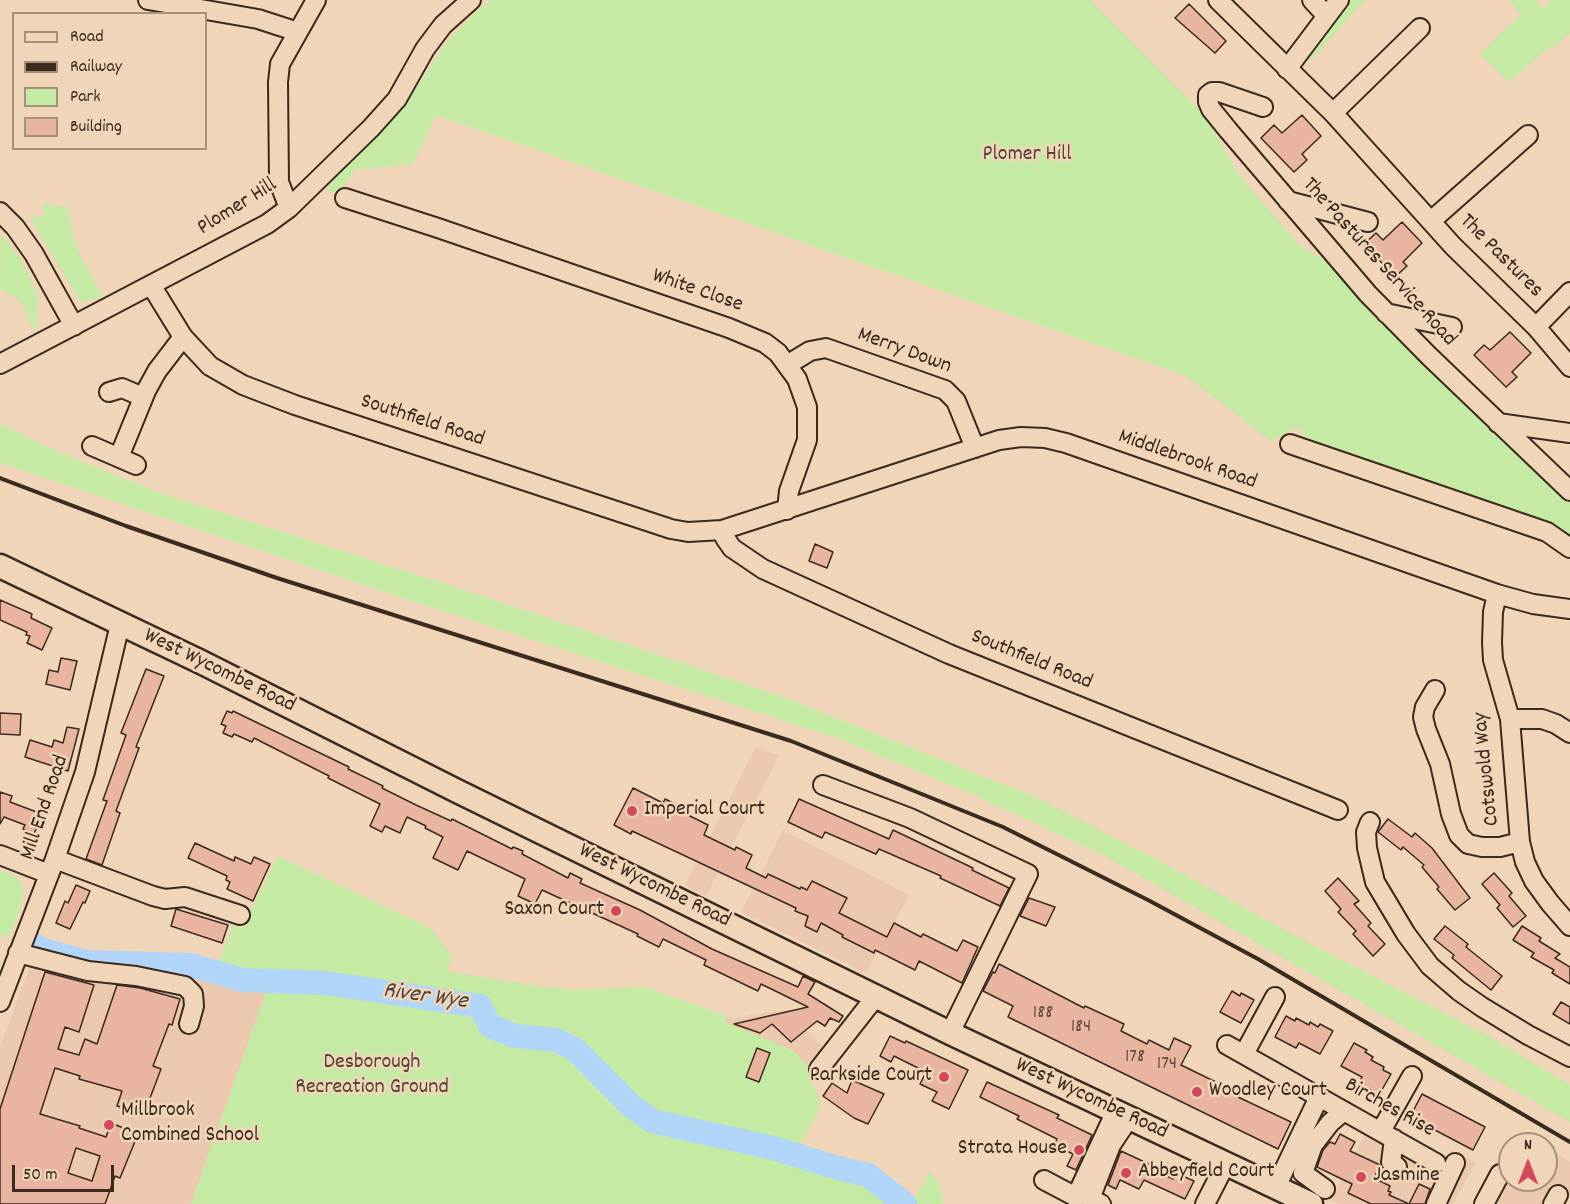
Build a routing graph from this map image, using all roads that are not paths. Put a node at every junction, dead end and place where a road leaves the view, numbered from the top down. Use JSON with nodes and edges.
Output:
{"nodes":[{"id":1,"x":148,"y":0,"type":"edge"},
{"id":2,"x":316,"y":0,"type":"edge"},
{"id":3,"x":471,"y":0,"type":"edge"},
{"id":4,"x":1218,"y":0,"type":"edge"},
{"id":5,"x":1312,"y":0,"type":"edge"},
{"id":6,"x":1339,"y":0,"type":"edge"},
{"id":7,"x":1326,"y":15,"type":"junction"},
{"id":8,"x":1420,"y":28,"type":"dead end"},
{"id":9,"x":298,"y":32,"type":"junction"},
{"id":10,"x":1287,"y":69,"type":"junction"},
{"id":11,"x":1263,"y":107,"type":"dead end"},
{"id":12,"x":1333,"y":113,"type":"junction"},
{"id":13,"x":1528,"y":135,"type":"dead end"},
{"id":14,"x":345,"y":198,"type":"dead end"},
{"id":15,"x":1288,"y":201,"type":"junction"},
{"id":16,"x":289,"y":207,"type":"junction"},
{"id":17,"x":0,"y":212,"type":"edge"},
{"id":18,"x":1431,"y":221,"type":"junction"},
{"id":19,"x":1368,"y":222,"type":"dead end"},
{"id":20,"x":151,"y":285,"type":"junction"},
{"id":21,"x":1570,"y":292,"type":"edge"},
{"id":22,"x":1386,"y":313,"type":"junction"},
{"id":23,"x":74,"y":326,"type":"junction"},
{"id":24,"x":1452,"y":327,"type":"dead end"},
{"id":25,"x":1536,"y":327,"type":"junction"},
{"id":26,"x":183,"y":337,"type":"junction"},
{"id":27,"x":0,"y":364,"type":"edge"},
{"id":28,"x":787,"y":365,"type":"junction"},
{"id":29,"x":1570,"y":367,"type":"edge"},
{"id":30,"x":109,"y":392,"type":"dead end"},
{"id":31,"x":140,"y":406,"type":"junction"},
{"id":32,"x":1498,"y":423,"type":"junction"},
{"id":33,"x":1570,"y":434,"type":"edge"},
{"id":34,"x":1290,"y":444,"type":"dead end"},
{"id":35,"x":92,"y":446,"type":"dead end"},
{"id":36,"x":975,"y":448,"type":"junction"},
{"id":37,"x":118,"y":457,"type":"junction"},
{"id":38,"x":136,"y":465,"type":"dead end"},
{"id":39,"x":1570,"y":491,"type":"edge"},
{"id":40,"x":787,"y":510,"type":"junction"},
{"id":41,"x":722,"y":530,"type":"junction"},
{"id":42,"x":1570,"y":548,"type":"edge"},
{"id":43,"x":0,"y":566,"type":"edge"},
{"id":44,"x":1497,"y":594,"type":"junction"},
{"id":45,"x":1570,"y":609,"type":"edge"},
{"id":46,"x":120,"y":624,"type":"junction"},
{"id":47,"x":1435,"y":690,"type":"dead end"},
{"id":48,"x":1510,"y":719,"type":"junction"},
{"id":49,"x":1570,"y":733,"type":"edge"},
{"id":50,"x":823,"y":785,"type":"dead end"},
{"id":51,"x":1338,"y":810,"type":"dead end"},
{"id":52,"x":1370,"y":822,"type":"dead end"},
{"id":53,"x":1520,"y":842,"type":"junction"},
{"id":54,"x":0,"y":855,"type":"edge"},
{"id":55,"x":52,"y":867,"type":"junction"},
{"id":56,"x":240,"y":915,"type":"dead end"},
{"id":57,"x":1570,"y":926,"type":"edge"},
{"id":58,"x":18,"y":953,"type":"junction"},
{"id":59,"x":877,"y":995,"type":"junction"},
{"id":60,"x":1275,"y":997,"type":"dead end"},
{"id":61,"x":0,"y":1002,"type":"edge"},
{"id":62,"x":189,"y":1024,"type":"dead end"},
{"id":63,"x":950,"y":1033,"type":"junction"},
{"id":64,"x":1227,"y":1045,"type":"dead end"},
{"id":65,"x":1244,"y":1054,"type":"junction"},
{"id":66,"x":1570,"y":1057,"type":"edge"},
{"id":67,"x":819,"y":1069,"type":"dead end"},
{"id":68,"x":1412,"y":1076,"type":"dead end"},
{"id":69,"x":1319,"y":1097,"type":"junction"},
{"id":70,"x":1344,"y":1111,"type":"junction"},
{"id":71,"x":1123,"y":1114,"type":"junction"},
{"id":72,"x":1387,"y":1135,"type":"junction"},
{"id":73,"x":1226,"y":1163,"type":"junction"},
{"id":74,"x":1436,"y":1163,"type":"dead end"},
{"id":75,"x":1455,"y":1163,"type":"dead end"},
{"id":76,"x":1397,"y":1167,"type":"dead end"},
{"id":77,"x":1498,"y":1178,"type":"edge"},
{"id":78,"x":1044,"y":1180,"type":"dead end"},
{"id":79,"x":1279,"y":1194,"type":"edge"},
{"id":80,"x":1318,"y":1196,"type":"edge"},
{"id":81,"x":1101,"y":1204,"type":"edge"},
{"id":82,"x":1205,"y":1204,"type":"edge"},
{"id":83,"x":1436,"y":1204,"type":"edge"},
{"id":84,"x":1484,"y":1204,"type":"edge"}],
"edges":[{"from":1,"to":9,"type":"street"},
{"from":2,"to":9,"type":"street"},
{"from":3,"to":16,"type":"street","name":"Plomer Hill"},
{"from":4,"to":10,"type":"street","name":"The Pastures"},
{"from":5,"to":7,"type":"street"},
{"from":6,"to":7,"type":"street"},
{"from":7,"to":10,"type":"street"},
{"from":8,"to":12,"type":"street"},
{"from":9,"to":16,"type":"street"},
{"from":10,"to":12,"type":"street","name":"The Pastures"},
{"from":11,"to":15,"type":"street","name":"The Pastures Service Road"},
{"from":12,"to":18,"type":"street","name":"The Pastures"},
{"from":13,"to":18,"type":"street","name":"The Pastures"},
{"from":14,"to":28,"type":"street","name":"White Close"},
{"from":15,"to":19,"type":"street"},
{"from":15,"to":22,"type":"street","name":"The Pastures Service Road"},
{"from":16,"to":20,"type":"street","name":"Plomer Hill"},
{"from":17,"to":23,"type":"street"},
{"from":18,"to":25,"type":"street","name":"The Pastures"},
{"from":20,"to":23,"type":"street","name":"Plomer Hill"},
{"from":20,"to":26,"type":"street","name":"Southfield Road"},
{"from":21,"to":25,"type":"street","name":"The Pastures"},
{"from":22,"to":24,"type":"street"},
{"from":22,"to":32,"type":"street","name":"The Pastures Service Road"},
{"from":23,"to":27,"type":"street","name":"Plomer Hill"},
{"from":25,"to":29,"type":"street","name":"The Pastures"},
{"from":26,"to":31,"type":"street"},
{"from":26,"to":41,"type":"street","name":"Southfield Road"},
{"from":28,"to":36,"type":"street","name":"Merry Down"},
{"from":28,"to":40,"type":"street","name":"White Close"},
{"from":30,"to":31,"type":"street"},
{"from":31,"to":37,"type":"street"},
{"from":32,"to":33,"type":"street"},
{"from":32,"to":39,"type":"street","name":"The Pastures Service Road"},
{"from":34,"to":42,"type":"street"},
{"from":35,"to":37,"type":"street"},
{"from":36,"to":40,"type":"street","name":"Middlebrook Road"},
{"from":36,"to":44,"type":"street","name":"Middlebrook Road"},
{"from":37,"to":38,"type":"street"},
{"from":40,"to":41,"type":"street","name":"Southfield Road"},
{"from":41,"to":51,"type":"street","name":"Southfield Road"},
{"from":43,"to":46,"type":"main road","name":"West Wycombe Road"},
{"from":44,"to":45,"type":"street","name":"Middlebrook Road"},
{"from":44,"to":48,"type":"street","name":"Cotswold Way"},
{"from":46,"to":55,"type":"street","name":"Mill End Road"},
{"from":46,"to":59,"type":"main road","name":"West Wycombe Road"},
{"from":47,"to":53,"type":"street"},
{"from":48,"to":49,"type":"street"},
{"from":48,"to":53,"type":"street","name":"Cotswold Way"},
{"from":50,"to":63,"type":"street"},
{"from":52,"to":66,"type":"street"},
{"from":53,"to":57,"type":"street","name":"Cotswold Way"},
{"from":54,"to":55,"type":"street"},
{"from":55,"to":56,"type":"street"},
{"from":55,"to":58,"type":"street","name":"Mill End Road"},
{"from":58,"to":61,"type":"street","name":"Mill End Road"},
{"from":58,"to":62,"type":"street"},
{"from":59,"to":63,"type":"main road","name":"West Wycombe Road"},
{"from":59,"to":67,"type":"street"},
{"from":60,"to":65,"type":"street"},
{"from":63,"to":71,"type":"main road","name":"West Wycombe Road"},
{"from":64,"to":65,"type":"street","name":"Birches Rise"},
{"from":65,"to":69,"type":"street","name":"Birches Rise"},
{"from":68,"to":72,"type":"street"},
{"from":69,"to":70,"type":"street","name":"Birches Rise"},
{"from":69,"to":79,"type":"street","name":"Birches Rise"},
{"from":70,"to":72,"type":"street","name":"Birches Rise"},
{"from":70,"to":80,"type":"street"},
{"from":71,"to":73,"type":"main road","name":"West Wycombe Road"},
{"from":71,"to":78,"type":"street"},
{"from":71,"to":81,"type":"street"},
{"from":72,"to":74,"type":"street","name":"Birches Rise"},
{"from":72,"to":76,"type":"street"},
{"from":73,"to":79,"type":"main road","name":"West Wycombe Road"},
{"from":73,"to":82,"type":"street"},
{"from":75,"to":83,"type":"street"},
{"from":77,"to":84,"type":"street"},
{"from":79,"to":80,"type":"main road","name":"West Wycombe Road"}]}
